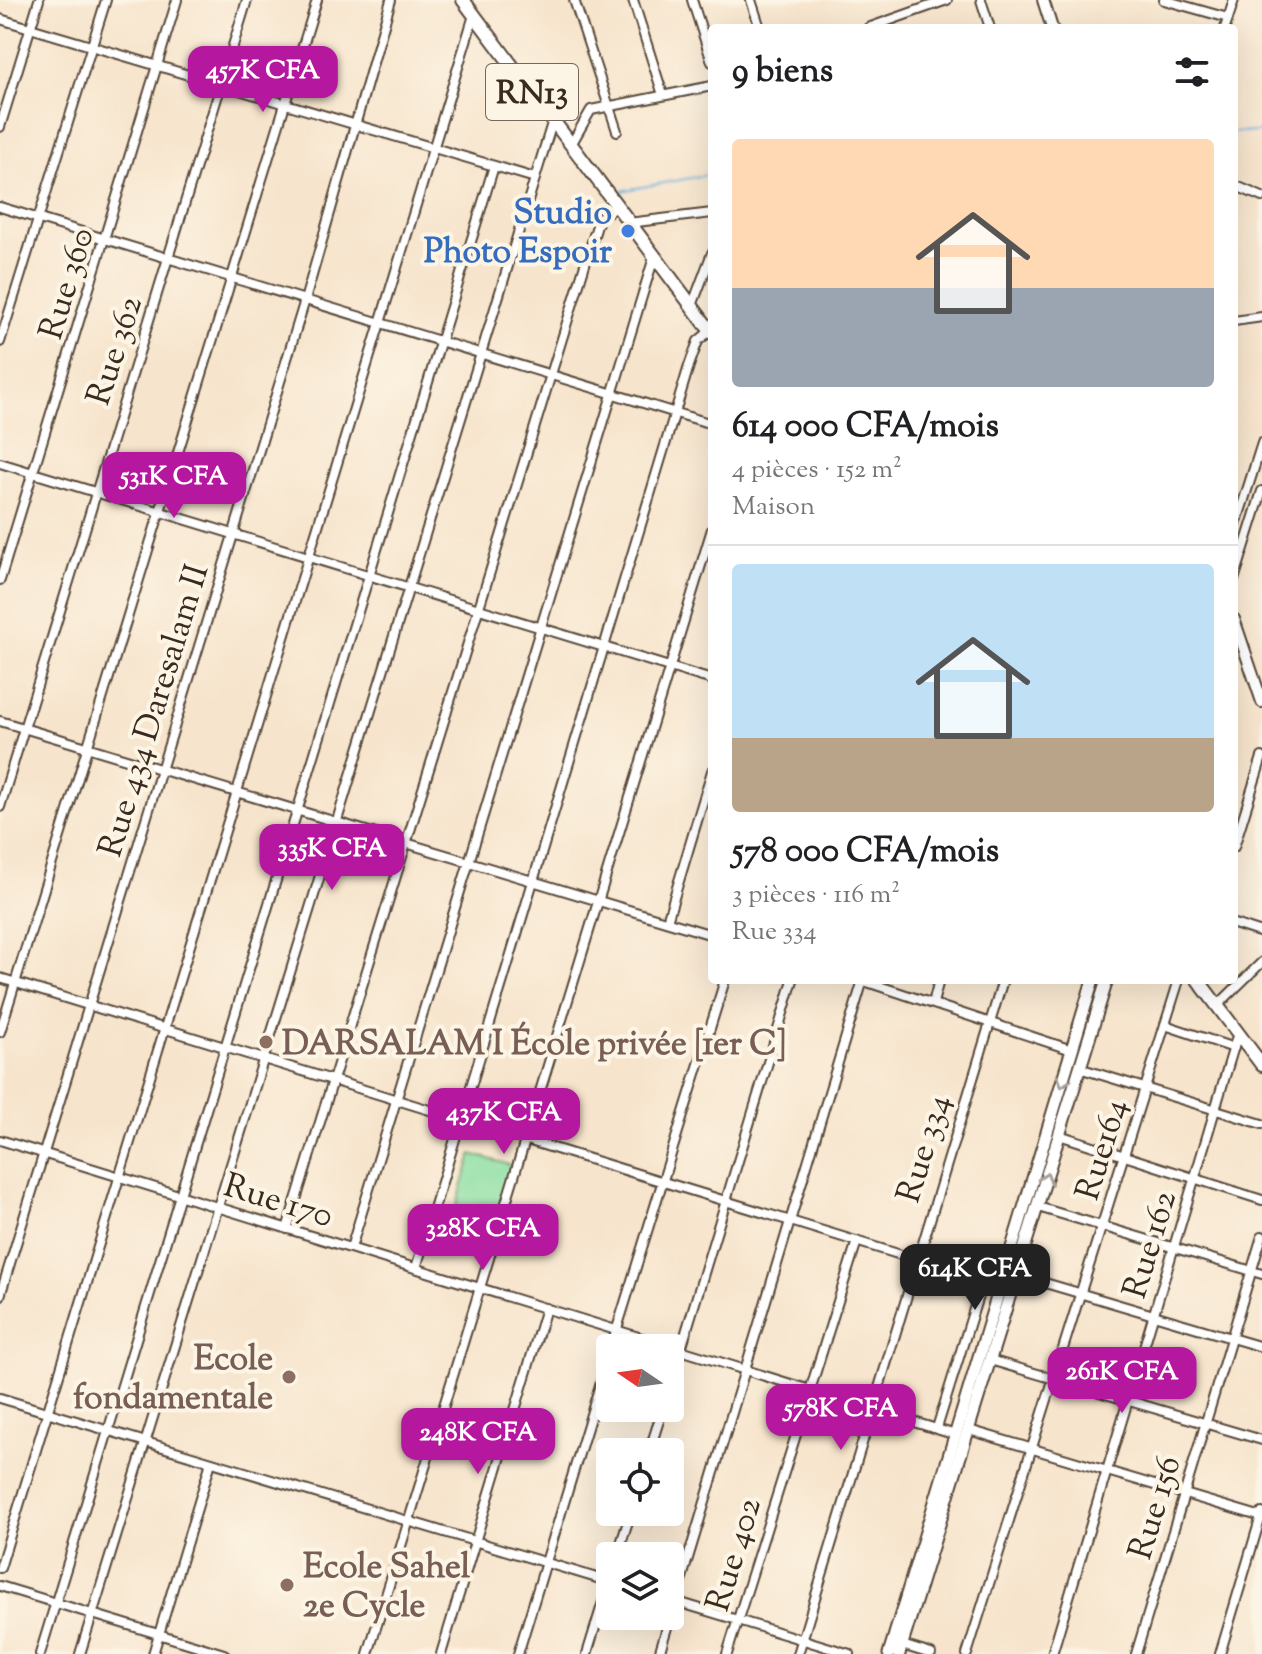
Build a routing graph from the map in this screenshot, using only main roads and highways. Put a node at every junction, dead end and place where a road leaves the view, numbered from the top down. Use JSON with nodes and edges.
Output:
{"nodes":[{"id":1,"x":463,"y":0,"type":"edge"},
{"id":2,"x":708,"y":328,"type":"edge"},
{"id":3,"x":1092,"y":984,"type":"edge"},
{"id":4,"x":1106,"y":984,"type":"edge"},
{"id":5,"x":1201,"y":984,"type":"edge"},
{"id":6,"x":1262,"y":1065,"type":"edge"},
{"id":7,"x":901,"y":1650,"type":"edge"},
{"id":8,"x":889,"y":1654,"type":"edge"}],
"edges":[{"from":1,"to":2,"type":"main road","number":"RN13"},
{"from":3,"to":8,"type":"main road","one_way":true},
{"from":7,"to":4,"type":"main road","one_way":true},
{"from":5,"to":6,"type":"main road"}]}
